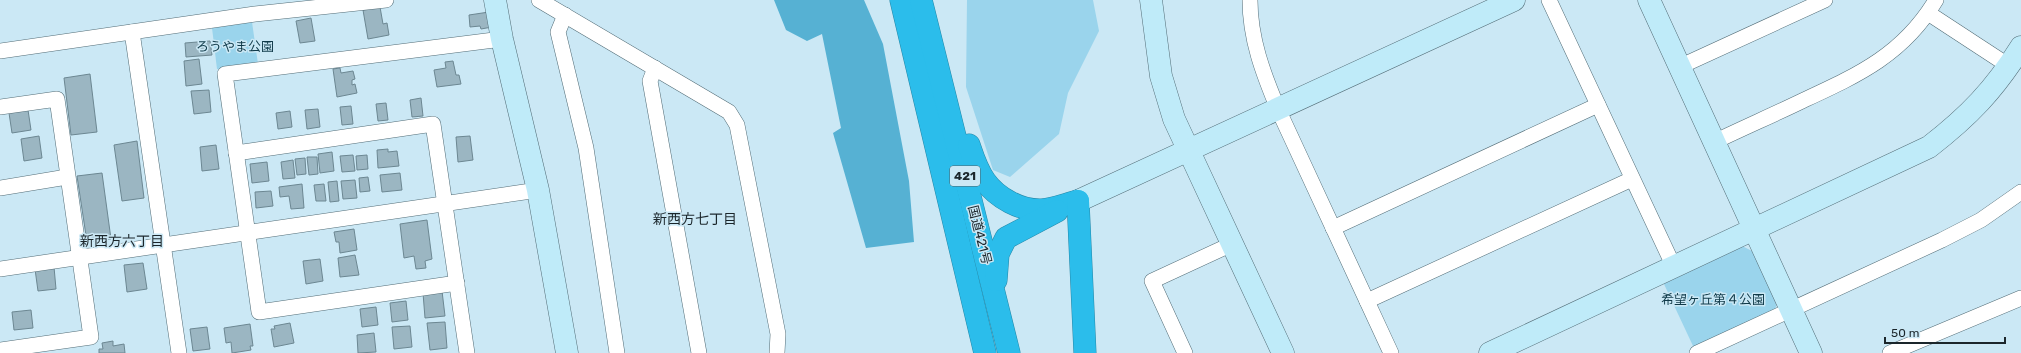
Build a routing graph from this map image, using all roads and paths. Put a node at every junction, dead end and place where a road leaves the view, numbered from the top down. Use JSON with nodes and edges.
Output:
{"nodes":[{"id":1,"x":386,"y":0,"type":"edge"},
{"id":2,"x":538,"y":0,"type":"edge"},
{"id":3,"x":901,"y":0,"type":"edge"},
{"id":4,"x":921,"y":0,"type":"edge"},
{"id":5,"x":1152,"y":0,"type":"edge"},
{"id":6,"x":1250,"y":0,"type":"edge"},
{"id":7,"x":1514,"y":0,"type":"edge"},
{"id":8,"x":1549,"y":0,"type":"edge"},
{"id":9,"x":1649,"y":0,"type":"edge"},
{"id":10,"x":1825,"y":0,"type":"edge"},
{"id":11,"x":1936,"y":0,"type":"edge"},
{"id":12,"x":498,"y":2,"type":"edge"},
{"id":13,"x":1928,"y":13,"type":"junction"},
{"id":14,"x":565,"y":15,"type":"junction"},
{"id":15,"x":132,"y":32,"type":"junction"},
{"id":16,"x":502,"y":39,"type":"junction"},
{"id":17,"x":932,"y":46,"type":"junction"},
{"id":18,"x":2021,"y":47,"type":"edge"},
{"id":19,"x":0,"y":52,"type":"edge"},
{"id":20,"x":2009,"y":66,"type":"junction"},
{"id":21,"x":1679,"y":67,"type":"junction"},
{"id":22,"x":655,"y":68,"type":"junction"},
{"id":23,"x":1598,"y":105,"type":"junction"},
{"id":24,"x":0,"y":107,"type":"edge"},
{"id":25,"x":1278,"y":109,"type":"junction"},
{"id":26,"x":1714,"y":142,"type":"junction"},
{"id":27,"x":1188,"y":150,"type":"junction"},
{"id":28,"x":236,"y":153,"type":"junction"},
{"id":29,"x":68,"y":177,"type":"junction"},
{"id":30,"x":1632,"y":178,"type":"junction"},
{"id":31,"x":0,"y":188,"type":"edge"},
{"id":32,"x":538,"y":190,"type":"junction"},
{"id":33,"x":2021,"y":192,"type":"edge"},
{"id":34,"x":1078,"y":201,"type":"junction"},
{"id":35,"x":445,"y":204,"type":"junction"},
{"id":36,"x":1333,"y":228,"type":"junction"},
{"id":37,"x":1754,"y":229,"type":"junction"},
{"id":38,"x":248,"y":232,"type":"junction"},
{"id":39,"x":163,"y":244,"type":"junction"},
{"id":40,"x":1232,"y":244,"type":"junction"},
{"id":41,"x":79,"y":256,"type":"junction"},
{"id":42,"x":1674,"y":267,"type":"junction"},
{"id":43,"x":0,"y":268,"type":"edge"},
{"id":44,"x":457,"y":283,"type":"junction"},
{"id":45,"x":969,"y":289,"type":"junction"},
{"id":46,"x":995,"y":294,"type":"junction"},
{"id":47,"x":2021,"y":298,"type":"edge"},
{"id":48,"x":1367,"y":301,"type":"junction"},
{"id":49,"x":1791,"y":309,"type":"junction"},
{"id":50,"x":1513,"y":348,"type":"edge"},
{"id":51,"x":0,"y":350,"type":"edge"},
{"id":52,"x":179,"y":353,"type":"edge"},
{"id":53,"x":467,"y":353,"type":"edge"},
{"id":54,"x":567,"y":353,"type":"edge"},
{"id":55,"x":617,"y":353,"type":"edge"},
{"id":56,"x":699,"y":353,"type":"edge"},
{"id":57,"x":777,"y":353,"type":"edge"},
{"id":58,"x":969,"y":353,"type":"edge"},
{"id":59,"x":985,"y":353,"type":"edge"},
{"id":60,"x":1010,"y":353,"type":"edge"},
{"id":61,"x":1085,"y":353,"type":"edge"},
{"id":62,"x":1185,"y":353,"type":"edge"},
{"id":63,"x":1283,"y":353,"type":"edge"},
{"id":64,"x":1390,"y":353,"type":"edge"},
{"id":65,"x":1490,"y":353,"type":"edge"},
{"id":66,"x":1697,"y":353,"type":"edge"},
{"id":67,"x":1811,"y":353,"type":"edge"},
{"id":68,"x":1890,"y":353,"type":"edge"}],
"edges":[{"from":1,"to":15,"type":"street"},
{"from":2,"to":14,"type":"street"},
{"from":3,"to":45,"type":"highway","name":"国道421号","number":"421"},
{"from":4,"to":17,"type":"highway","name":"国道421号","number":"421"},
{"from":5,"to":27,"type":"street"},
{"from":6,"to":25,"type":"street"},
{"from":7,"to":25,"type":"street"},
{"from":8,"to":23,"type":"street"},
{"from":9,"to":21,"type":"street"},
{"from":10,"to":21,"type":"street"},
{"from":11,"to":13,"type":"street"},
{"from":12,"to":16,"type":"street"},
{"from":13,"to":20,"type":"street"},
{"from":13,"to":26,"type":"street"},
{"from":14,"to":22,"type":"street"},
{"from":14,"to":55,"type":"street"},
{"from":15,"to":19,"type":"street"},
{"from":15,"to":39,"type":"street"},
{"from":16,"to":28,"type":"street"},
{"from":16,"to":32,"type":"street"},
{"from":17,"to":34,"type":"highway"},
{"from":17,"to":46,"type":"highway","name":"国道421号","number":"421"},
{"from":18,"to":20,"type":"street"},
{"from":20,"to":37,"type":"street"},
{"from":21,"to":26,"type":"street"},
{"from":22,"to":56,"type":"street"},
{"from":22,"to":57,"type":"street"},
{"from":23,"to":30,"type":"street"},
{"from":23,"to":36,"type":"street"},
{"from":24,"to":29,"type":"street"},
{"from":25,"to":27,"type":"street"},
{"from":25,"to":36,"type":"street"},
{"from":26,"to":37,"type":"street"},
{"from":27,"to":34,"type":"street"},
{"from":27,"to":40,"type":"street"},
{"from":28,"to":35,"type":"street"},
{"from":28,"to":38,"type":"street"},
{"from":29,"to":31,"type":"street"},
{"from":29,"to":41,"type":"street"},
{"from":30,"to":42,"type":"street"},
{"from":30,"to":48,"type":"street"},
{"from":32,"to":35,"type":"street"},
{"from":32,"to":54,"type":"street"},
{"from":33,"to":49,"type":"street"},
{"from":34,"to":46,"type":"highway"},
{"from":34,"to":61,"type":"highway"},
{"from":35,"to":38,"type":"street"},
{"from":35,"to":44,"type":"street"},
{"from":36,"to":48,"type":"street"},
{"from":37,"to":42,"type":"street"},
{"from":37,"to":49,"type":"street"},
{"from":38,"to":39,"type":"street"},
{"from":38,"to":44,"type":"street"},
{"from":39,"to":41,"type":"street"},
{"from":39,"to":52,"type":"street"},
{"from":40,"to":62,"type":"street"},
{"from":40,"to":63,"type":"street"},
{"from":41,"to":43,"type":"street"},
{"from":41,"to":51,"type":"street"},
{"from":42,"to":50,"type":"street"},
{"from":44,"to":53,"type":"street"},
{"from":45,"to":58,"type":"highway"},
{"from":45,"to":59,"type":"highway","name":"国道421号","number":"421"},
{"from":46,"to":60,"type":"highway","name":"国道421号","number":"421"},
{"from":47,"to":68,"type":"street"},
{"from":48,"to":64,"type":"street"},
{"from":49,"to":66,"type":"street"},
{"from":49,"to":67,"type":"street"},
{"from":50,"to":65,"type":"street"}]}
